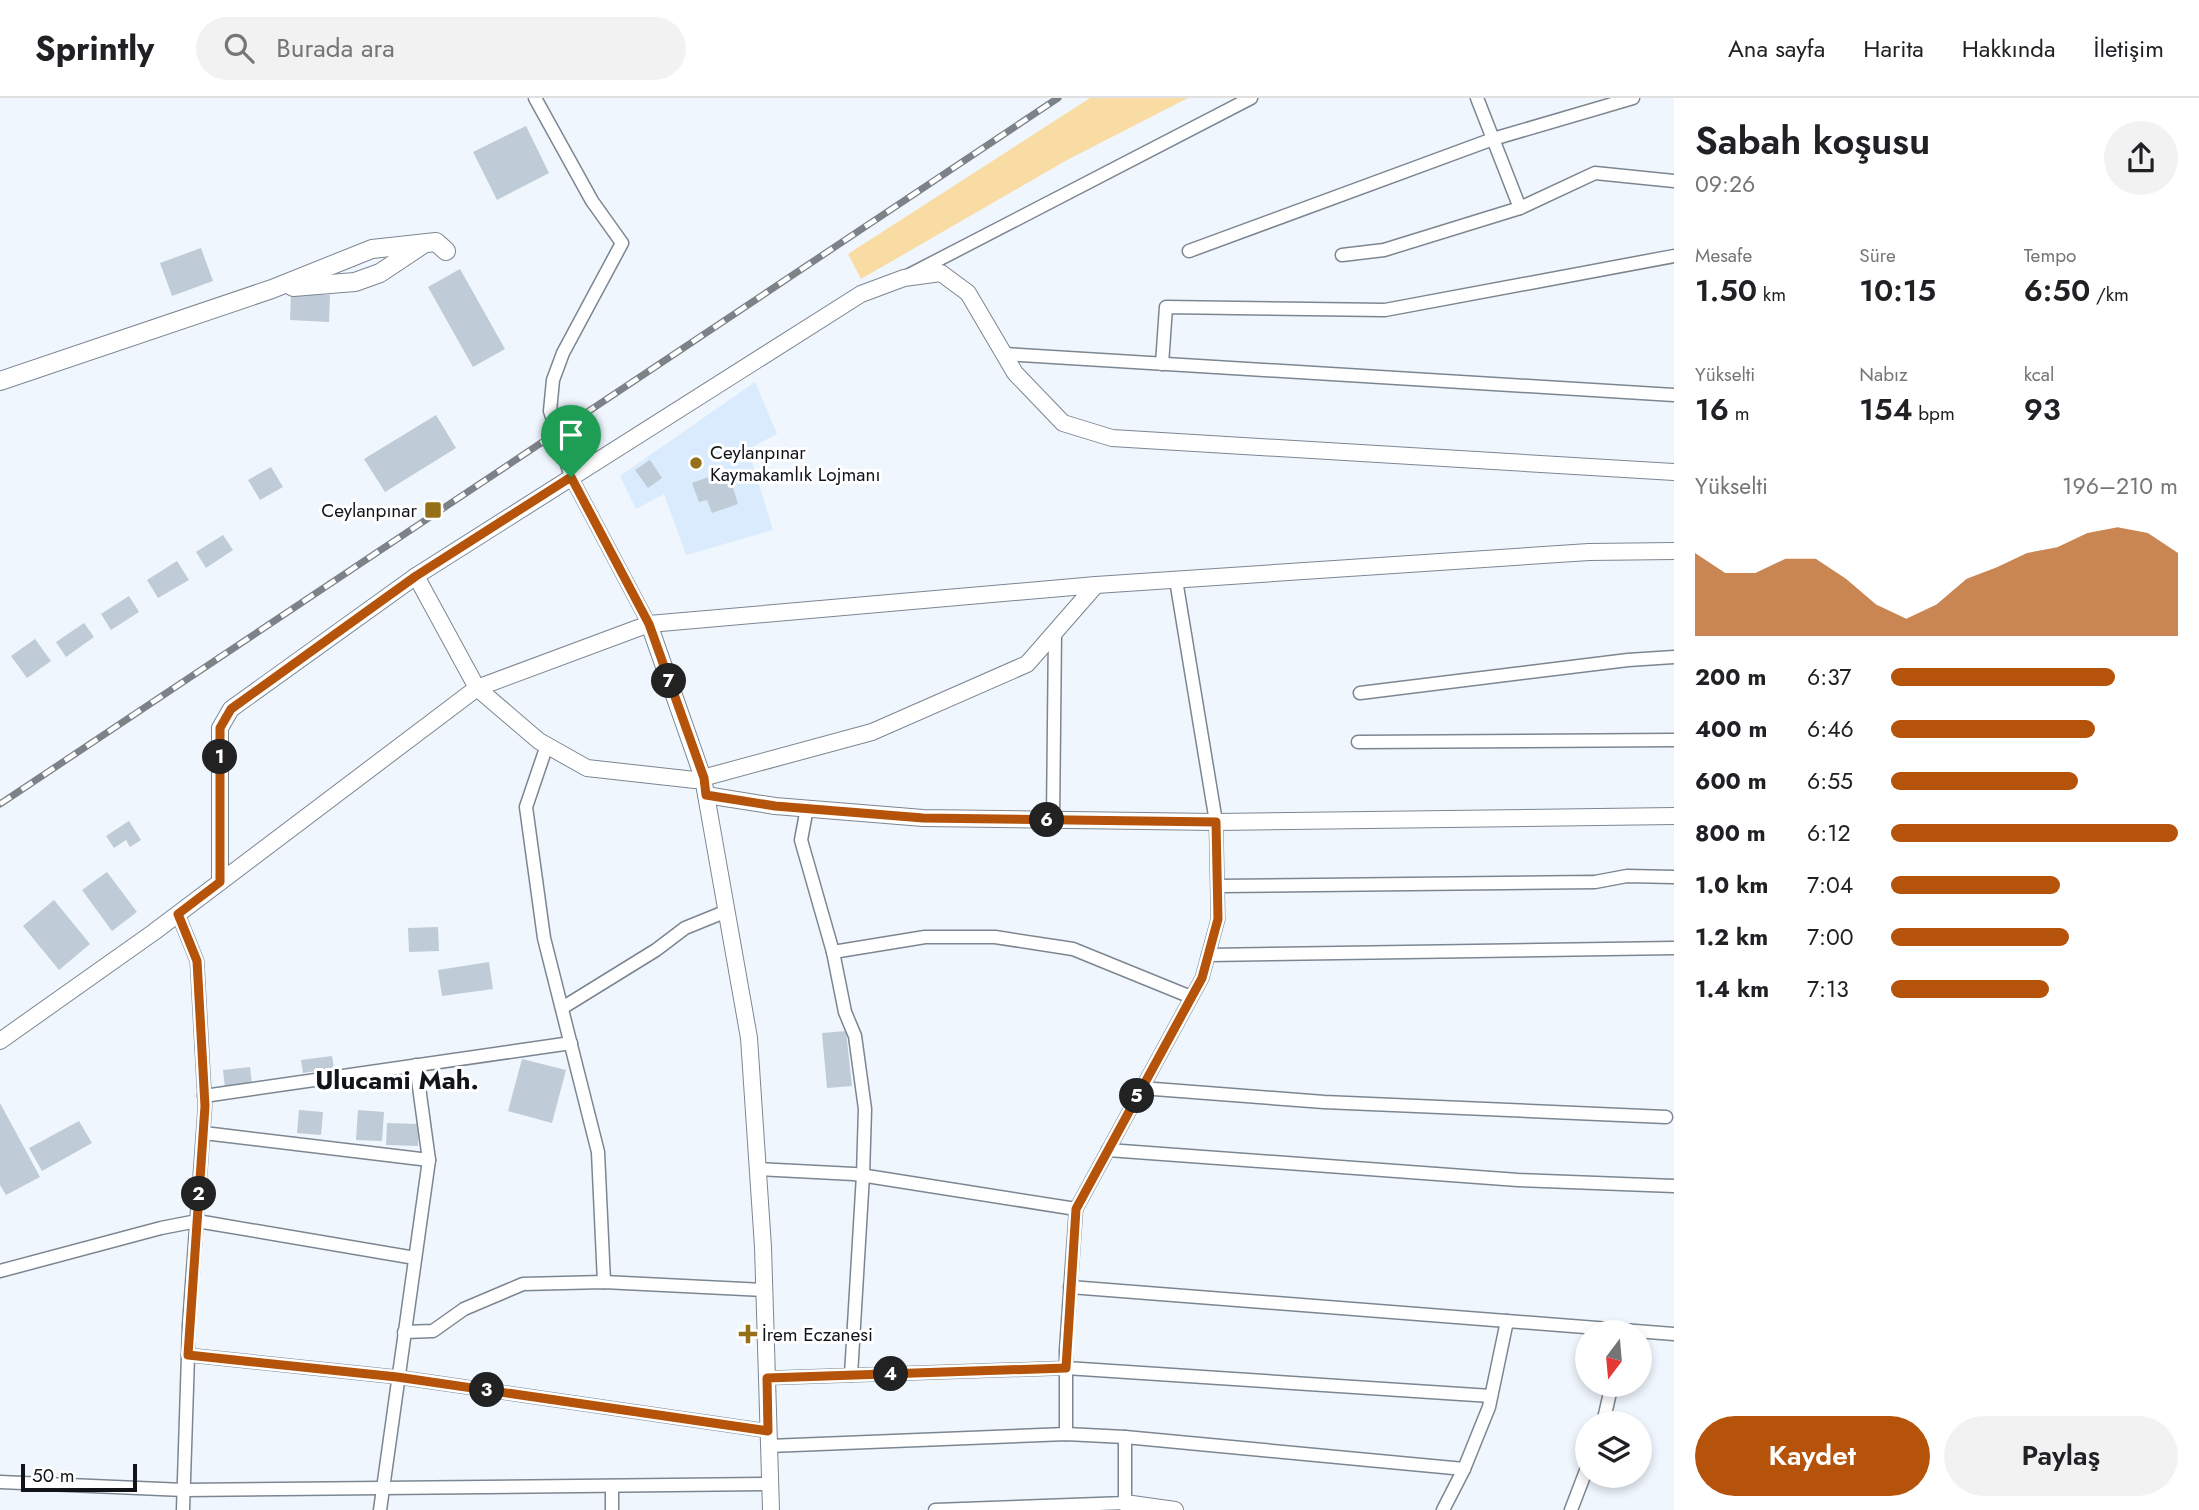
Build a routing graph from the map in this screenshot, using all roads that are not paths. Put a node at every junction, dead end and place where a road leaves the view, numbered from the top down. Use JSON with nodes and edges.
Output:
{"nodes":[{"id":1,"x":536,"y":98,"type":"edge"},
{"id":2,"x":1251,"y":98,"type":"edge"},
{"id":3,"x":1477,"y":98,"type":"edge"},
{"id":4,"x":1633,"y":98,"type":"edge"},
{"id":5,"x":1493,"y":139,"type":"junction"},
{"id":6,"x":1674,"y":181,"type":"edge"},
{"id":7,"x":1520,"y":208,"type":"junction"},
{"id":8,"x":425,"y":243,"type":"junction"},
{"id":9,"x":446,"y":251,"type":"dead end"},
{"id":10,"x":1189,"y":251,"type":"dead end"},
{"id":11,"x":1342,"y":255,"type":"dead end"},
{"id":12,"x":1674,"y":256,"type":"edge"},
{"id":13,"x":904,"y":278,"type":"junction"},
{"id":14,"x":272,"y":289,"type":"junction"},
{"id":15,"x":1004,"y":354,"type":"junction"},
{"id":16,"x":1162,"y":364,"type":"junction"},
{"id":17,"x":0,"y":381,"type":"edge"},
{"id":18,"x":1674,"y":395,"type":"edge"},
{"id":19,"x":1674,"y":472,"type":"edge"},
{"id":20,"x":571,"y":477,"type":"junction"},
{"id":21,"x":1674,"y":551,"type":"edge"},
{"id":22,"x":416,"y":576,"type":"junction"},
{"id":23,"x":1176,"y":580,"type":"junction"},
{"id":24,"x":1096,"y":585,"type":"junction"},
{"id":25,"x":649,"y":624,"type":"junction"},
{"id":26,"x":1055,"y":631,"type":"junction"},
{"id":27,"x":1674,"y":657,"type":"edge"},
{"id":28,"x":477,"y":688,"type":"junction"},
{"id":29,"x":1360,"y":693,"type":"dead end"},
{"id":30,"x":1674,"y":740,"type":"edge"},
{"id":31,"x":1358,"y":742,"type":"dead end"},
{"id":32,"x":547,"y":746,"type":"junction"},
{"id":33,"x":704,"y":778,"type":"junction"},
{"id":34,"x":706,"y":795,"type":"junction"},
{"id":35,"x":807,"y":808,"type":"junction"},
{"id":36,"x":1674,"y":816,"type":"edge"},
{"id":37,"x":1053,"y":820,"type":"junction"},
{"id":38,"x":1216,"y":822,"type":"junction"},
{"id":39,"x":1674,"y":877,"type":"edge"},
{"id":40,"x":220,"y":882,"type":"junction"},
{"id":41,"x":1218,"y":886,"type":"junction"},
{"id":42,"x":727,"y":911,"type":"junction"},
{"id":43,"x":178,"y":914,"type":"junction"},
{"id":44,"x":1674,"y":948,"type":"edge"},
{"id":45,"x":833,"y":952,"type":"junction"},
{"id":46,"x":1208,"y":955,"type":"junction"},
{"id":47,"x":1191,"y":997,"type":"junction"},
{"id":48,"x":562,"y":1008,"type":"junction"},
{"id":49,"x":0,"y":1041,"type":"edge"},
{"id":50,"x":571,"y":1043,"type":"junction"},
{"id":51,"x":416,"y":1065,"type":"junction"},
{"id":52,"x":1141,"y":1088,"type":"junction"},
{"id":53,"x":204,"y":1096,"type":"junction"},
{"id":54,"x":1666,"y":1117,"type":"dead end"},
{"id":55,"x":204,"y":1133,"type":"junction"},
{"id":56,"x":1108,"y":1150,"type":"junction"},
{"id":57,"x":429,"y":1160,"type":"junction"},
{"id":58,"x":758,"y":1169,"type":"junction"},
{"id":59,"x":863,"y":1175,"type":"junction"},
{"id":60,"x":1674,"y":1186,"type":"edge"},
{"id":61,"x":1076,"y":1209,"type":"junction"},
{"id":62,"x":197,"y":1221,"type":"junction"},
{"id":63,"x":415,"y":1258,"type":"junction"},
{"id":64,"x":0,"y":1271,"type":"edge"},
{"id":65,"x":604,"y":1282,"type":"junction"},
{"id":66,"x":1070,"y":1287,"type":"junction"},
{"id":67,"x":764,"y":1290,"type":"junction"},
{"id":68,"x":1507,"y":1321,"type":"junction"},
{"id":69,"x":1575,"y":1327,"type":"edge"},
{"id":70,"x":404,"y":1332,"type":"junction"},
{"id":71,"x":1652,"y":1333,"type":"edge"},
{"id":72,"x":1674,"y":1334,"type":"edge"},
{"id":73,"x":188,"y":1355,"type":"junction"},
{"id":74,"x":1066,"y":1368,"type":"junction"},
{"id":75,"x":851,"y":1375,"type":"junction"},
{"id":76,"x":397,"y":1377,"type":"junction"},
{"id":77,"x":767,"y":1378,"type":"junction"},
{"id":78,"x":1491,"y":1396,"type":"junction"},
{"id":79,"x":1066,"y":1434,"type":"junction"},
{"id":80,"x":1125,"y":1437,"type":"junction"},
{"id":81,"x":769,"y":1439,"type":"junction"},
{"id":82,"x":1464,"y":1469,"type":"junction"},
{"id":83,"x":0,"y":1482,"type":"edge"},
{"id":84,"x":770,"y":1484,"type":"junction"},
{"id":85,"x":612,"y":1486,"type":"junction"},
{"id":86,"x":382,"y":1488,"type":"junction"},
{"id":87,"x":1579,"y":1488,"type":"edge"},
{"id":88,"x":184,"y":1490,"type":"junction"},
{"id":89,"x":1125,"y":1503,"type":"junction"},
{"id":90,"x":183,"y":1510,"type":"edge"},
{"id":91,"x":380,"y":1510,"type":"edge"},
{"id":92,"x":612,"y":1510,"type":"edge"},
{"id":93,"x":771,"y":1510,"type":"edge"},
{"id":94,"x":935,"y":1510,"type":"edge"},
{"id":95,"x":1175,"y":1510,"type":"edge"},
{"id":96,"x":1443,"y":1510,"type":"edge"},
{"id":97,"x":1571,"y":1510,"type":"edge"}],
"edges":[{"from":1,"to":20,"type":"street"},
{"from":2,"to":13,"type":"street"},
{"from":3,"to":5,"type":"street"},
{"from":4,"to":5,"type":"street"},
{"from":5,"to":7,"type":"street"},
{"from":5,"to":10,"type":"street"},
{"from":6,"to":7,"type":"street"},
{"from":7,"to":11,"type":"street"},
{"from":8,"to":9,"type":"main road"},
{"from":8,"to":14,"type":"main road"},
{"from":8,"to":14,"type":"main road"},
{"from":12,"to":16,"type":"street"},
{"from":13,"to":15,"type":"street"},
{"from":13,"to":20,"type":"street"},
{"from":14,"to":17,"type":"main road"},
{"from":15,"to":16,"type":"street"},
{"from":15,"to":19,"type":"street"},
{"from":16,"to":18,"type":"street"},
{"from":20,"to":22,"type":"street"},
{"from":20,"to":25,"type":"street"},
{"from":21,"to":23,"type":"street"},
{"from":22,"to":28,"type":"street"},
{"from":22,"to":40,"type":"street"},
{"from":23,"to":24,"type":"street"},
{"from":23,"to":38,"type":"street"},
{"from":24,"to":25,"type":"street"},
{"from":24,"to":26,"type":"street"},
{"from":25,"to":28,"type":"street"},
{"from":25,"to":33,"type":"street"},
{"from":26,"to":33,"type":"street"},
{"from":26,"to":37,"type":"street"},
{"from":27,"to":29,"type":"street"},
{"from":28,"to":32,"type":"street"},
{"from":28,"to":40,"type":"street"},
{"from":30,"to":31,"type":"street"},
{"from":32,"to":33,"type":"street"},
{"from":32,"to":48,"type":"street"},
{"from":33,"to":34,"type":"street"},
{"from":34,"to":35,"type":"street"},
{"from":34,"to":42,"type":"street"},
{"from":35,"to":37,"type":"street"},
{"from":35,"to":45,"type":"street"},
{"from":36,"to":38,"type":"street"},
{"from":37,"to":38,"type":"street"},
{"from":38,"to":41,"type":"street"},
{"from":39,"to":41,"type":"street"},
{"from":40,"to":43,"type":"street"},
{"from":41,"to":46,"type":"street"},
{"from":42,"to":48,"type":"street"},
{"from":42,"to":58,"type":"street"},
{"from":43,"to":49,"type":"street"},
{"from":43,"to":53,"type":"street"},
{"from":44,"to":46,"type":"street"},
{"from":45,"to":47,"type":"street"},
{"from":45,"to":59,"type":"street"},
{"from":46,"to":47,"type":"street"},
{"from":47,"to":52,"type":"street"},
{"from":48,"to":50,"type":"street"},
{"from":50,"to":51,"type":"street"},
{"from":50,"to":65,"type":"street"},
{"from":51,"to":53,"type":"street"},
{"from":51,"to":57,"type":"street"},
{"from":52,"to":54,"type":"street"},
{"from":52,"to":56,"type":"street"},
{"from":53,"to":55,"type":"street"},
{"from":55,"to":57,"type":"street"},
{"from":55,"to":62,"type":"street"},
{"from":56,"to":60,"type":"street"},
{"from":56,"to":61,"type":"street"},
{"from":57,"to":63,"type":"street"},
{"from":58,"to":59,"type":"street"},
{"from":58,"to":67,"type":"street"},
{"from":59,"to":61,"type":"street"},
{"from":59,"to":75,"type":"street"},
{"from":61,"to":66,"type":"street"},
{"from":62,"to":63,"type":"street"},
{"from":62,"to":64,"type":"street"},
{"from":62,"to":73,"type":"street"},
{"from":63,"to":70,"type":"street"},
{"from":65,"to":67,"type":"street"},
{"from":65,"to":70,"type":"street"},
{"from":66,"to":68,"type":"street"},
{"from":66,"to":74,"type":"street"},
{"from":67,"to":77,"type":"street"},
{"from":68,"to":69,"type":"street"},
{"from":68,"to":78,"type":"street"},
{"from":70,"to":76,"type":"street"},
{"from":71,"to":72,"type":"street"},
{"from":73,"to":76,"type":"street"},
{"from":73,"to":88,"type":"street"},
{"from":74,"to":75,"type":"street"},
{"from":74,"to":78,"type":"street"},
{"from":74,"to":79,"type":"street"},
{"from":75,"to":77,"type":"street"},
{"from":76,"to":81,"type":"street"},
{"from":76,"to":86,"type":"street"},
{"from":77,"to":81,"type":"street"},
{"from":78,"to":82,"type":"street"},
{"from":79,"to":80,"type":"street"},
{"from":79,"to":81,"type":"street"},
{"from":80,"to":82,"type":"street"},
{"from":80,"to":89,"type":"street"},
{"from":81,"to":84,"type":"street"},
{"from":82,"to":96,"type":"street"},
{"from":83,"to":88,"type":"street"},
{"from":84,"to":85,"type":"street"},
{"from":84,"to":93,"type":"street"},
{"from":85,"to":86,"type":"street"},
{"from":85,"to":92,"type":"street"},
{"from":86,"to":88,"type":"street"},
{"from":86,"to":91,"type":"street"},
{"from":87,"to":97,"type":"street"},
{"from":88,"to":90,"type":"street"},
{"from":89,"to":94,"type":"street"},
{"from":89,"to":95,"type":"street"}]}
